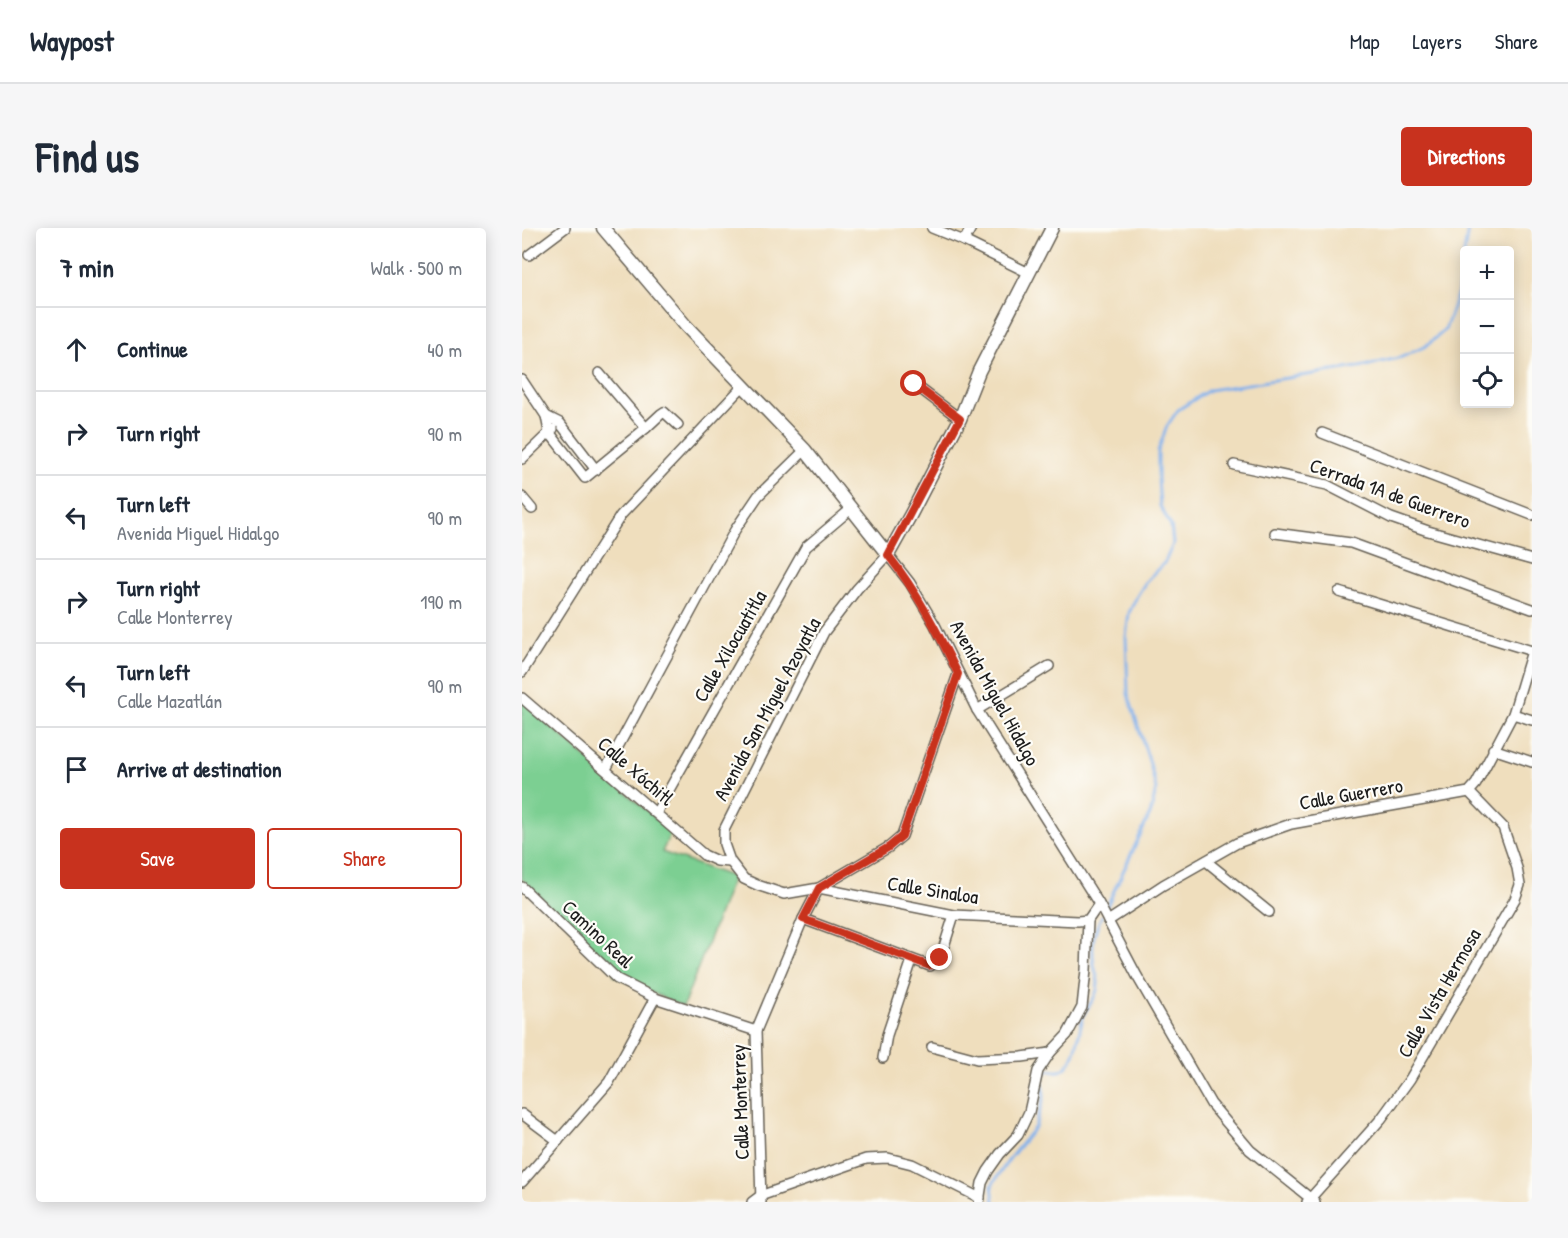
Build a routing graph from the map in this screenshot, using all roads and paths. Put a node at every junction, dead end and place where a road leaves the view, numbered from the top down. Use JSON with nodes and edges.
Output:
{"nodes":[{"id":1,"x":565,"y":228,"type":"edge"},
{"id":2,"x":603,"y":228,"type":"edge"},
{"id":3,"x":932,"y":228,"type":"edge"},
{"id":4,"x":971,"y":228,"type":"edge"},
{"id":5,"x":1052,"y":228,"type":"edge"},
{"id":6,"x":964,"y":240,"type":"junction"},
{"id":7,"x":528,"y":255,"type":"dead end"},
{"id":8,"x":1029,"y":273,"type":"junction"},
{"id":9,"x":599,"y":373,"type":"dead end"},
{"id":10,"x":522,"y":380,"type":"edge"},
{"id":11,"x":914,"y":384,"type":"dead end"},
{"id":12,"x":743,"y":386,"type":"junction"},
{"id":13,"x":546,"y":416,"type":"junction"},
{"id":14,"x":960,"y":419,"type":"junction"},
{"id":15,"x":560,"y":423,"type":"junction"},
{"id":16,"x":678,"y":425,"type":"dead end"},
{"id":17,"x":646,"y":428,"type":"junction"},
{"id":18,"x":549,"y":432,"type":"junction"},
{"id":19,"x":1322,"y":433,"type":"dead end"},
{"id":20,"x":805,"y":450,"type":"junction"},
{"id":21,"x":522,"y":459,"type":"edge"},
{"id":22,"x":1234,"y":465,"type":"dead end"},
{"id":23,"x":596,"y":470,"type":"junction"},
{"id":24,"x":522,"y":497,"type":"edge"},
{"id":25,"x":532,"y":509,"type":"dead end"},
{"id":26,"x":851,"y":509,"type":"junction"},
{"id":27,"x":1532,"y":515,"type":"edge"},
{"id":28,"x":1275,"y":533,"type":"dead end"},
{"id":29,"x":888,"y":555,"type":"junction"},
{"id":30,"x":1532,"y":560,"type":"edge"},
{"id":31,"x":1339,"y":592,"type":"dead end"},
{"id":32,"x":1532,"y":609,"type":"edge"},
{"id":33,"x":1532,"y":651,"type":"edge"},
{"id":34,"x":1049,"y":666,"type":"dead end"},
{"id":35,"x":522,"y":672,"type":"edge"},
{"id":36,"x":958,"y":674,"type":"junction"},
{"id":37,"x":522,"y":698,"type":"edge"},
{"id":38,"x":977,"y":710,"type":"junction"},
{"id":39,"x":1513,"y":714,"type":"junction"},
{"id":40,"x":1532,"y":720,"type":"edge"},
{"id":41,"x":1493,"y":749,"type":"junction"},
{"id":42,"x":1532,"y":762,"type":"edge"},
{"id":43,"x":606,"y":769,"type":"junction"},
{"id":44,"x":1469,"y":792,"type":"junction"},
{"id":45,"x":656,"y":813,"type":"junction"},
{"id":46,"x":1206,"y":861,"type":"junction"},
{"id":47,"x":730,"y":862,"type":"junction"},
{"id":48,"x":522,"y":887,"type":"edge"},
{"id":49,"x":819,"y":888,"type":"junction"},
{"id":50,"x":1099,"y":904,"type":"junction"},
{"id":51,"x":1269,"y":912,"type":"dead end"},
{"id":52,"x":954,"y":915,"type":"junction"},
{"id":53,"x":803,"y":919,"type":"junction"},
{"id":54,"x":1088,"y":920,"type":"junction"},
{"id":55,"x":1108,"y":921,"type":"junction"},
{"id":56,"x":912,"y":960,"type":"junction"},
{"id":57,"x":655,"y":998,"type":"junction"},
{"id":58,"x":756,"y":1031,"type":"junction"},
{"id":59,"x":932,"y":1047,"type":"dead end"},
{"id":60,"x":1050,"y":1053,"type":"junction"},
{"id":61,"x":883,"y":1058,"type":"dead end"},
{"id":62,"x":522,"y":1114,"type":"edge"},
{"id":63,"x":558,"y":1140,"type":"junction"},
{"id":64,"x":522,"y":1182,"type":"edge"},
{"id":65,"x":761,"y":1199,"type":"edge"},
{"id":66,"x":980,"y":1200,"type":"edge"},
{"id":67,"x":1310,"y":1201,"type":"edge"},
{"id":68,"x":752,"y":1202,"type":"edge"}],
"edges":[{"from":1,"to":7,"type":"street"},
{"from":2,"to":12,"type":"street","name":"Avenida Miguel Hidalgo"},
{"from":3,"to":6,"type":"street"},
{"from":4,"to":6,"type":"street"},
{"from":5,"to":8,"type":"street"},
{"from":6,"to":8,"type":"street"},
{"from":8,"to":14,"type":"street"},
{"from":9,"to":17,"type":"street"},
{"from":10,"to":13,"type":"street"},
{"from":11,"to":14,"type":"street"},
{"from":12,"to":20,"type":"street","name":"Avenida Miguel Hidalgo"},
{"from":12,"to":35,"type":"street"},
{"from":13,"to":15,"type":"street"},
{"from":13,"to":18,"type":"street"},
{"from":14,"to":29,"type":"street"},
{"from":15,"to":18,"type":"street"},
{"from":15,"to":23,"type":"street"},
{"from":16,"to":17,"type":"street"},
{"from":17,"to":23,"type":"street"},
{"from":18,"to":21,"type":"street"},
{"from":18,"to":23,"type":"street"},
{"from":19,"to":27,"type":"street"},
{"from":20,"to":26,"type":"street","name":"Avenida Miguel Hidalgo"},
{"from":20,"to":43,"type":"street"},
{"from":22,"to":30,"type":"street","name":"Cerrada 1A de Guerrero"},
{"from":24,"to":25,"type":"street"},
{"from":26,"to":29,"type":"street","name":"Avenida Miguel Hidalgo"},
{"from":26,"to":45,"type":"street","name":"Calle Xilocuatitla"},
{"from":28,"to":32,"type":"street"},
{"from":29,"to":36,"type":"street","name":"Avenida Miguel Hidalgo"},
{"from":29,"to":47,"type":"street","name":"Avenida San Miguel Azoyatla"},
{"from":31,"to":33,"type":"street"},
{"from":33,"to":39,"type":"street"},
{"from":34,"to":38,"type":"street"},
{"from":36,"to":38,"type":"street","name":"Avenida Miguel Hidalgo"},
{"from":36,"to":49,"type":"street"},
{"from":37,"to":43,"type":"street","name":"Calle Xóchitl"},
{"from":38,"to":50,"type":"street","name":"Avenida Miguel Hidalgo"},
{"from":39,"to":40,"type":"street"},
{"from":39,"to":41,"type":"street"},
{"from":41,"to":42,"type":"street"},
{"from":41,"to":44,"type":"street"},
{"from":43,"to":45,"type":"street","name":"Calle Xóchitl"},
{"from":44,"to":46,"type":"street","name":"Calle Guerrero"},
{"from":44,"to":67,"type":"street","name":"Calle Vista Hermosa"},
{"from":45,"to":47,"type":"street","name":"Calle Xóchitl"},
{"from":46,"to":51,"type":"street"},
{"from":46,"to":55,"type":"street","name":"Calle Guerrero"},
{"from":47,"to":49,"type":"street","name":"Calle Sinaloa"},
{"from":48,"to":57,"type":"street","name":"Camino Real"},
{"from":49,"to":52,"type":"street","name":"Calle Sinaloa"},
{"from":49,"to":53,"type":"street","name":"Calle Monterrey"},
{"from":50,"to":54,"type":"street"},
{"from":50,"to":55,"type":"street","name":"Avenida Miguel Hidalgo"},
{"from":52,"to":54,"type":"street","name":"Calle Sinaloa"},
{"from":52,"to":56,"type":"street"},
{"from":53,"to":56,"type":"street"},
{"from":53,"to":58,"type":"street","name":"Calle Monterrey"},
{"from":54,"to":60,"type":"street"},
{"from":55,"to":67,"type":"street","name":"Avenida Miguel Hidalgo"},
{"from":56,"to":61,"type":"street"},
{"from":57,"to":58,"type":"street","name":"Camino Real"},
{"from":57,"to":63,"type":"street"},
{"from":58,"to":65,"type":"street","name":"Calle Monterrey"},
{"from":59,"to":60,"type":"street"},
{"from":60,"to":66,"type":"street"},
{"from":62,"to":63,"type":"street"},
{"from":63,"to":64,"type":"street"},
{"from":65,"to":66,"type":"street"},
{"from":65,"to":68,"type":"street"}]}
